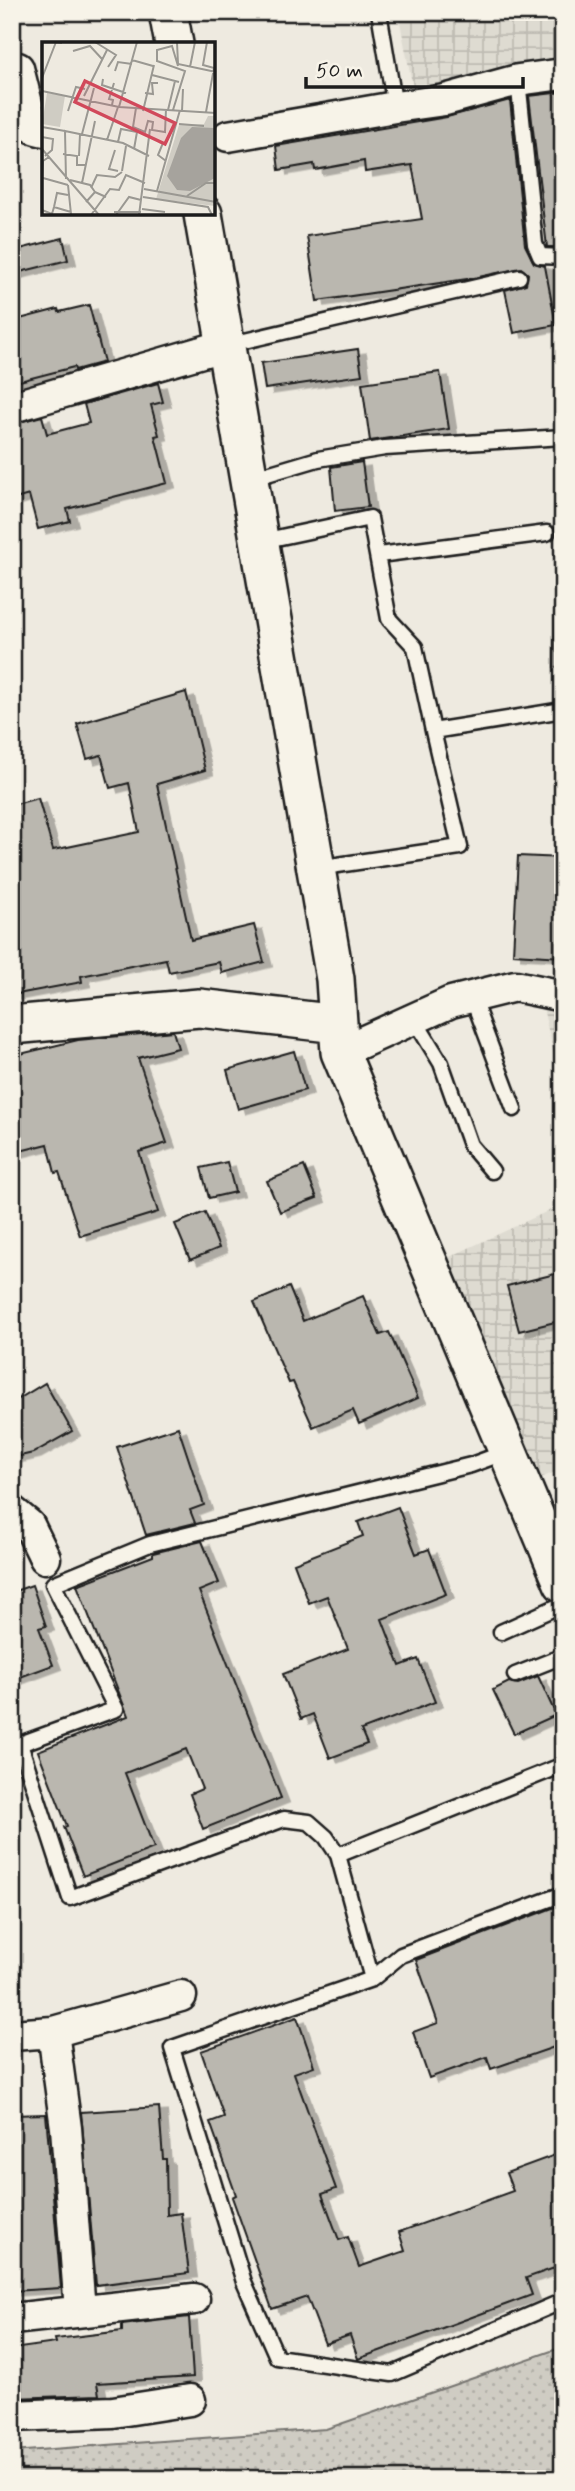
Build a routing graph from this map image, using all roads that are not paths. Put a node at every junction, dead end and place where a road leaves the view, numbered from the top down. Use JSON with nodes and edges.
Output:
{"nodes":[{"id":1,"x":168,"y":12,"type":"edge"},
{"id":2,"x":379,"y":12,"type":"edge"},
{"id":3,"x":174,"y":42,"type":"edge"},
{"id":4,"x":18,"y":68,"type":"dead end"},
{"id":5,"x":563,"y":74,"type":"edge"},
{"id":6,"x":518,"y":80,"type":"junction"},
{"id":7,"x":395,"y":107,"type":"junction"},
{"id":8,"x":42,"y":130,"type":"edge"},
{"id":9,"x":228,"y":136,"type":"dead end"},
{"id":10,"x":203,"y":215,"type":"edge"},
{"id":11,"x":563,"y":257,"type":"edge"},
{"id":12,"x":519,"y":277,"type":"dead end"},
{"id":13,"x":226,"y":345,"type":"junction"},
{"id":14,"x":12,"y":407,"type":"edge"},
{"id":15,"x":563,"y":437,"type":"edge"},
{"id":16,"x":249,"y":480,"type":"junction"},
{"id":17,"x":547,"y":533,"type":"dead end"},
{"id":18,"x":260,"y":541,"type":"junction"},
{"id":19,"x":379,"y":555,"type":"junction"},
{"id":20,"x":563,"y":710,"type":"edge"},
{"id":21,"x":433,"y":731,"type":"junction"},
{"id":22,"x":316,"y":868,"type":"junction"},
{"id":23,"x":563,"y":996,"type":"edge"},
{"id":24,"x":472,"y":997,"type":"junction"},
{"id":25,"x":414,"y":1019,"type":"junction"},
{"id":26,"x":12,"y":1025,"type":"edge"},
{"id":27,"x":339,"y":1038,"type":"junction"},
{"id":28,"x":514,"y":1109,"type":"dead end"},
{"id":29,"x":492,"y":1171,"type":"dead end"},
{"id":30,"x":509,"y":1451,"type":"junction"},
{"id":31,"x":12,"y":1511,"type":"edge"},
{"id":32,"x":45,"y":1558,"type":"dead end"},
{"id":33,"x":563,"y":1583,"type":"edge"},
{"id":34,"x":563,"y":1604,"type":"edge"},
{"id":35,"x":501,"y":1632,"type":"dead end"},
{"id":36,"x":563,"y":1656,"type":"edge"},
{"id":37,"x":515,"y":1675,"type":"dead end"},
{"id":38,"x":563,"y":1765,"type":"edge"},
{"id":39,"x":338,"y":1855,"type":"junction"},
{"id":40,"x":563,"y":1894,"type":"edge"},
{"id":41,"x":372,"y":1979,"type":"junction"},
{"id":42,"x":181,"y":1996,"type":"dead end"},
{"id":43,"x":53,"y":2032,"type":"junction"},
{"id":44,"x":12,"y":2035,"type":"edge"},
{"id":45,"x":194,"y":2299,"type":"dead end"},
{"id":46,"x":563,"y":2301,"type":"edge"},
{"id":47,"x":80,"y":2311,"type":"junction"},
{"id":48,"x":12,"y":2319,"type":"edge"},
{"id":49,"x":190,"y":2400,"type":"dead end"},
{"id":50,"x":12,"y":2416,"type":"edge"}],
"edges":[{"from":1,"to":3,"type":"street"},
{"from":2,"to":7,"type":"lane"},
{"from":4,"to":8,"type":"street"},
{"from":5,"to":6,"type":"street"},
{"from":6,"to":7,"type":"street"},
{"from":6,"to":11,"type":"lane"},
{"from":7,"to":9,"type":"street"},
{"from":10,"to":13,"type":"street"},
{"from":12,"to":13,"type":"lane"},
{"from":13,"to":14,"type":"street"},
{"from":13,"to":16,"type":"street"},
{"from":15,"to":16,"type":"lane"},
{"from":16,"to":18,"type":"street"},
{"from":17,"to":19,"type":"lane"},
{"from":18,"to":19,"type":"lane"},
{"from":18,"to":22,"type":"street"},
{"from":19,"to":21,"type":"lane"},
{"from":20,"to":21,"type":"lane"},
{"from":21,"to":22,"type":"lane"},
{"from":22,"to":27,"type":"street"},
{"from":23,"to":24,"type":"street"},
{"from":24,"to":25,"type":"street"},
{"from":24,"to":28,"type":"lane"},
{"from":25,"to":27,"type":"street"},
{"from":25,"to":29,"type":"lane"},
{"from":26,"to":27,"type":"street"},
{"from":27,"to":30,"type":"street"},
{"from":30,"to":33,"type":"street"},
{"from":30,"to":39,"type":"lane"},
{"from":31,"to":32,"type":"street"},
{"from":34,"to":35,"type":"lane"},
{"from":36,"to":37,"type":"lane"},
{"from":38,"to":39,"type":"lane"},
{"from":39,"to":41,"type":"lane"},
{"from":40,"to":41,"type":"lane"},
{"from":41,"to":46,"type":"lane"},
{"from":42,"to":43,"type":"street"},
{"from":43,"to":44,"type":"street"},
{"from":43,"to":47,"type":"street"},
{"from":45,"to":47,"type":"street"},
{"from":47,"to":48,"type":"street"},
{"from":49,"to":50,"type":"street"}]}
